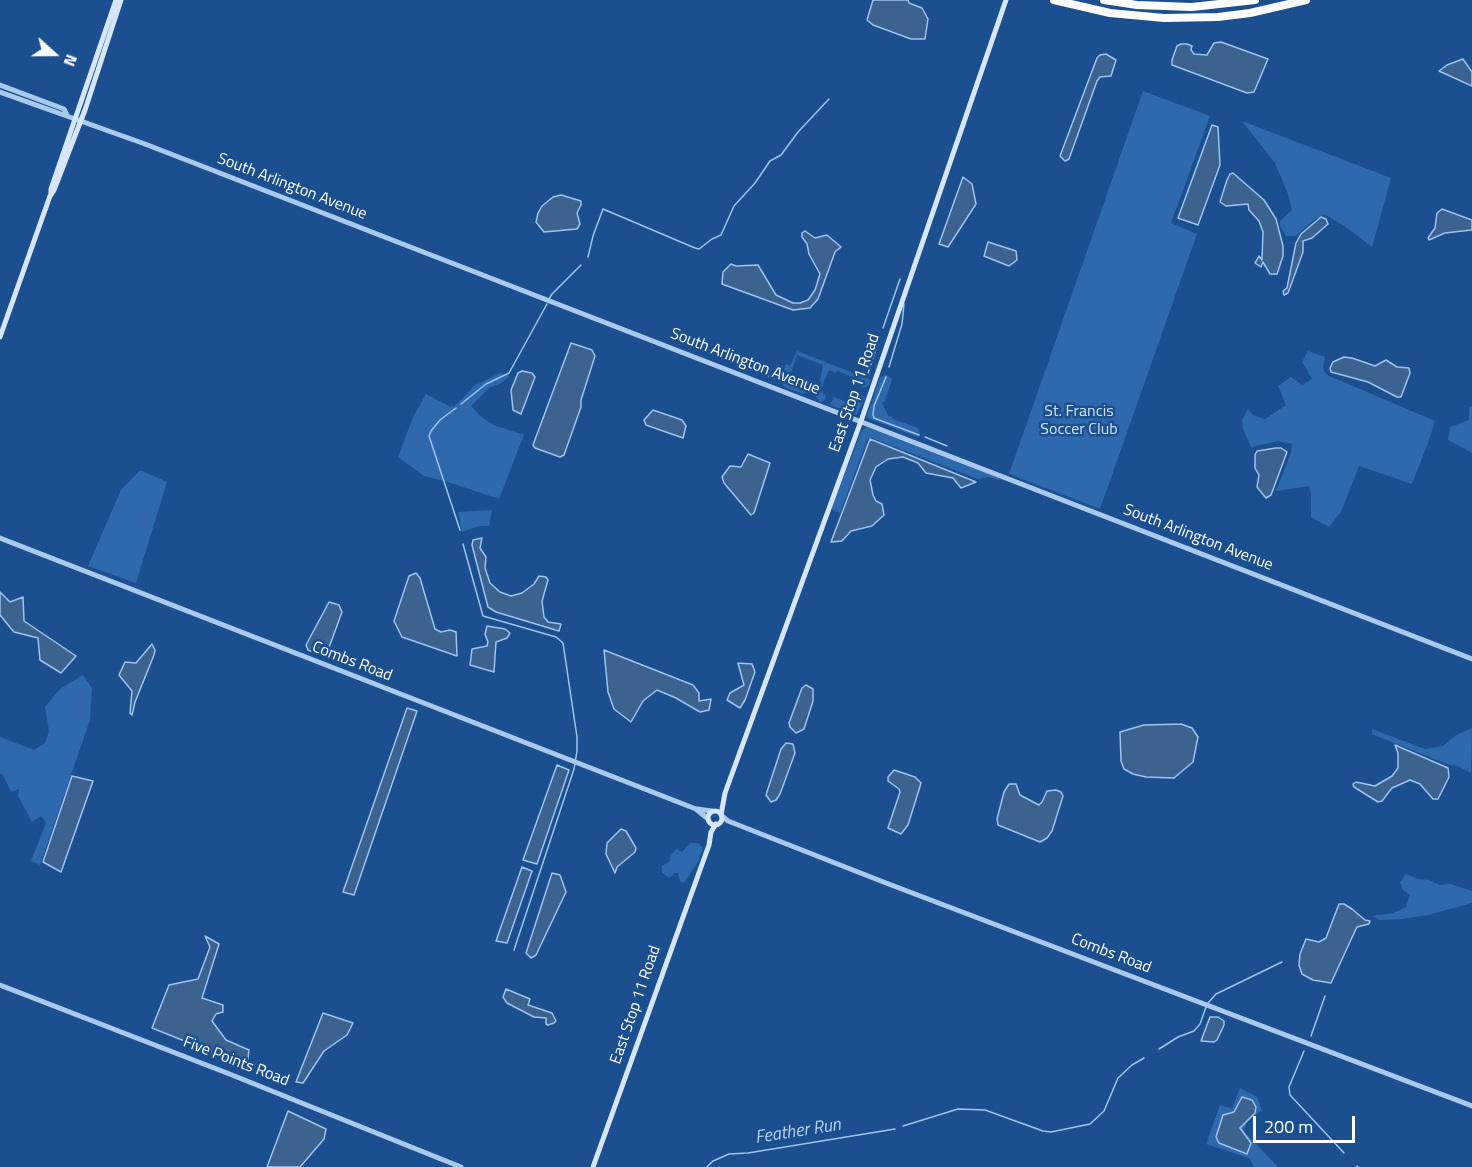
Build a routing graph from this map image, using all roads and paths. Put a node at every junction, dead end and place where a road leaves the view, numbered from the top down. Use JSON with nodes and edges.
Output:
{"nodes":[{"id":1,"x":116,"y":0,"type":"edge"},
{"id":2,"x":122,"y":0,"type":"edge"},
{"id":3,"x":1006,"y":0,"type":"edge"},
{"id":4,"x":1054,"y":0,"type":"edge"},
{"id":5,"x":1104,"y":0,"type":"edge"},
{"id":6,"x":1255,"y":0,"type":"edge"},
{"id":7,"x":1306,"y":0,"type":"edge"},
{"id":8,"x":0,"y":85,"type":"edge"},
{"id":9,"x":0,"y":92,"type":"edge"},
{"id":10,"x":67,"y":115,"type":"junction"},
{"id":11,"x":78,"y":119,"type":"junction"},
{"id":12,"x":0,"y":337,"type":"edge"},
{"id":13,"x":861,"y":421,"type":"junction"},
{"id":14,"x":0,"y":538,"type":"edge"},
{"id":15,"x":1472,"y":659,"type":"edge"},
{"id":16,"x":725,"y":794,"type":"junction"},
{"id":17,"x":696,"y":809,"type":"junction"},
{"id":18,"x":713,"y":811,"type":"junction"},
{"id":19,"x":721,"y":816,"type":"junction"},
{"id":20,"x":708,"y":820,"type":"junction"},
{"id":21,"x":717,"y":824,"type":"junction"},
{"id":22,"x":741,"y":827,"type":"junction"},
{"id":23,"x":705,"y":852,"type":"junction"},
{"id":24,"x":0,"y":986,"type":"edge"},
{"id":25,"x":1472,"y":1106,"type":"edge"},
{"id":26,"x":461,"y":1167,"type":"edge"},
{"id":27,"x":593,"y":1167,"type":"edge"}],
"edges":[{"from":1,"to":11,"type":"main road"},
{"from":2,"to":11,"type":"main road"},
{"from":3,"to":13,"type":"main road","name":"East Stop 11 Road"},
{"from":4,"to":7,"type":"highway"},
{"from":5,"to":6,"type":"highway"},
{"from":8,"to":10,"type":"street"},
{"from":9,"to":10,"type":"street"},
{"from":10,"to":11,"type":"street","name":"South Arlington Avenue"},
{"from":11,"to":12,"type":"main road"},
{"from":11,"to":13,"type":"street","name":"South Arlington Avenue"},
{"from":13,"to":15,"type":"street","name":"South Arlington Avenue"},
{"from":13,"to":16,"type":"main road","name":"East Stop 11 Road"},
{"from":14,"to":17,"type":"street","name":"Combs Road"},
{"from":16,"to":18,"type":"main road","name":"East Stop 11 Road"},
{"from":16,"to":19,"type":"main road","name":"East Stop 11 Road"},
{"from":17,"to":18,"type":"street","name":"Combs Road"},
{"from":17,"to":20,"type":"street","name":"Combs Road"},
{"from":18,"to":19,"type":"main road"},
{"from":18,"to":20,"type":"main road","name":"East Stop 11 Road"},
{"from":19,"to":21,"type":"main road","name":"East Stop 11 Road"},
{"from":19,"to":22,"type":"street","name":"Combs Road"},
{"from":20,"to":21,"type":"main road"},
{"from":20,"to":23,"type":"main road","name":"East Stop 11 Road"},
{"from":21,"to":22,"type":"street","name":"Combs Road"},
{"from":21,"to":23,"type":"main road","name":"East Stop 11 Road"},
{"from":22,"to":25,"type":"street","name":"Combs Road"},
{"from":23,"to":27,"type":"main road","name":"East Stop 11 Road"},
{"from":24,"to":26,"type":"street","name":"Five Points Road"}]}
